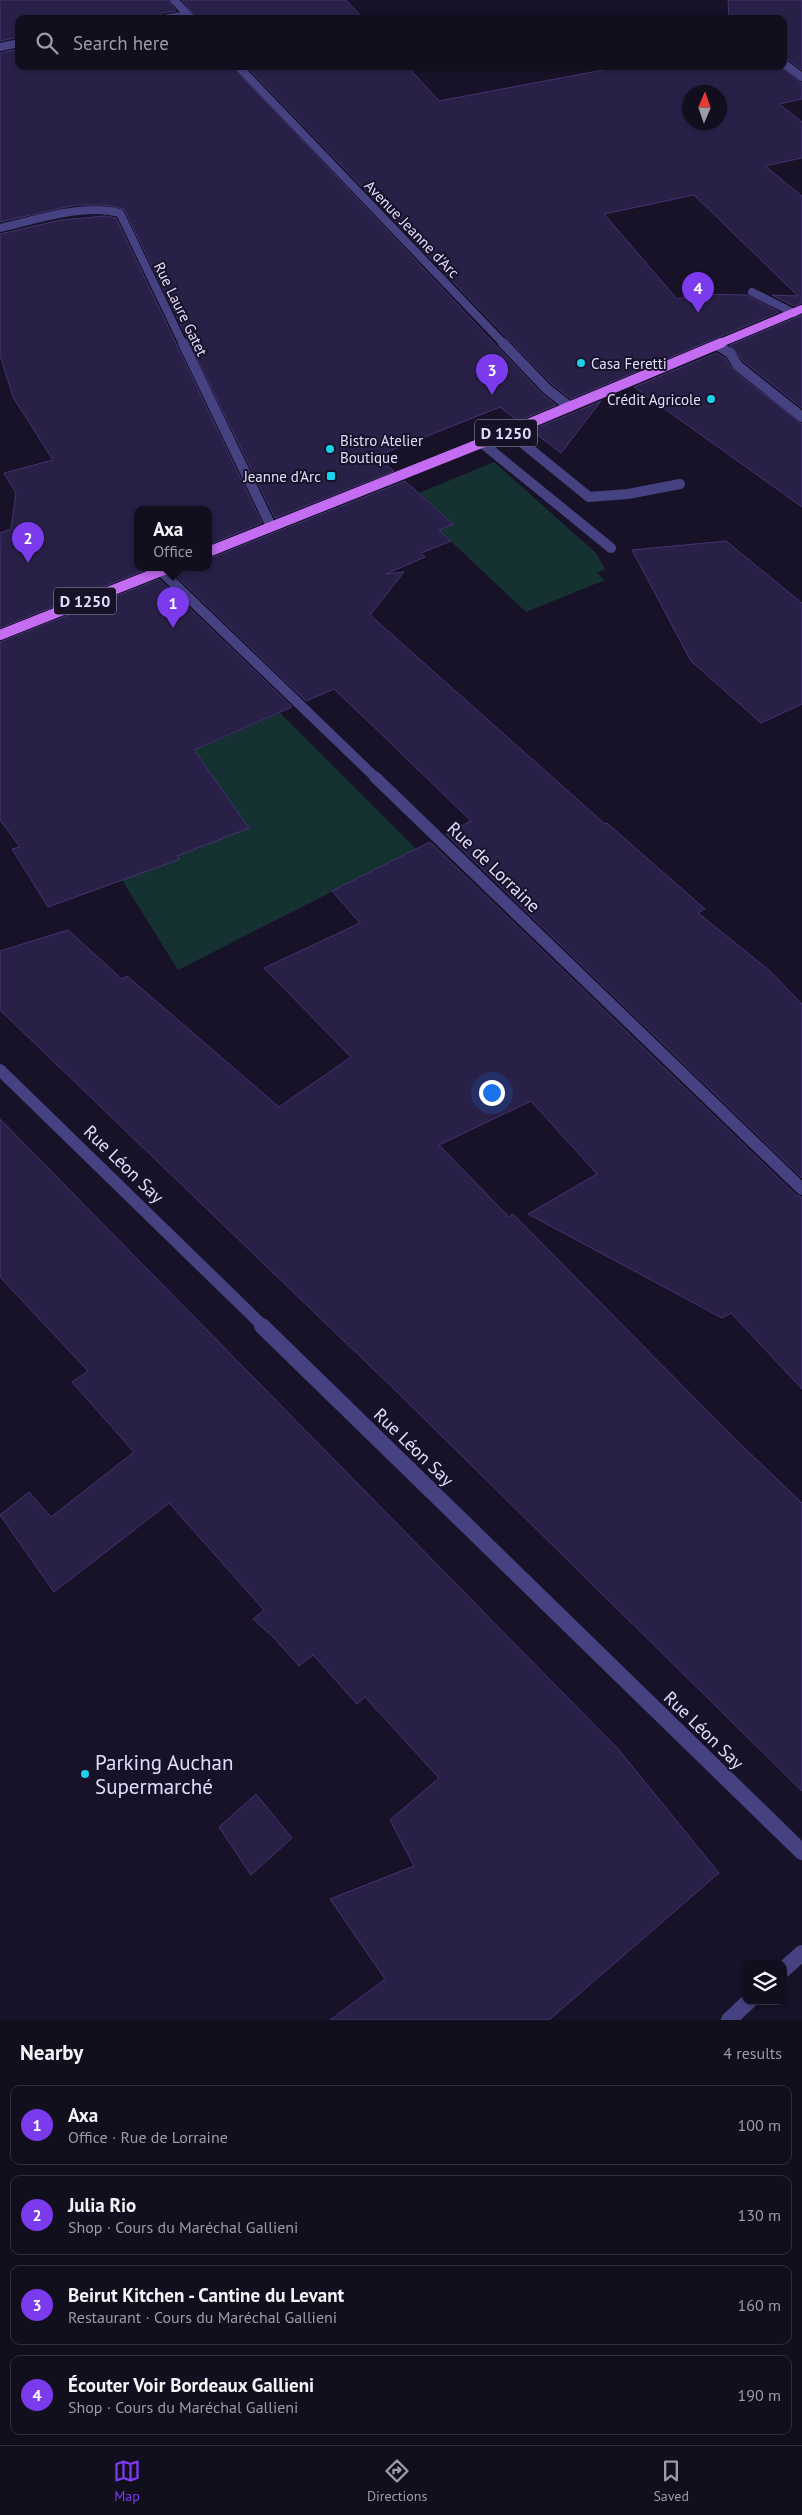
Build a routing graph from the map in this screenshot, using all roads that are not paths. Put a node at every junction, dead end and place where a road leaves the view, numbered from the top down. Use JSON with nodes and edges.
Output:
{"nodes":[{"id":1,"x":174,"y":0,"type":"edge"},
{"id":2,"x":188,"y":15,"type":"edge"},
{"id":3,"x":15,"y":44,"type":"edge"},
{"id":4,"x":0,"y":46,"type":"edge"},
{"id":5,"x":787,"y":66,"type":"edge"},
{"id":6,"x":242,"y":70,"type":"edge"},
{"id":7,"x":802,"y":77,"type":"edge"},
{"id":8,"x":0,"y":228,"type":"edge"},
{"id":9,"x":752,"y":292,"type":"dead end"},
{"id":10,"x":798,"y":311,"type":"edge"},
{"id":11,"x":717,"y":345,"type":"junction"},
{"id":12,"x":570,"y":407,"type":"junction"},
{"id":13,"x":802,"y":418,"type":"edge"},
{"id":14,"x":510,"y":432,"type":"junction"},
{"id":15,"x":482,"y":443,"type":"junction"},
{"id":16,"x":680,"y":484,"type":"dead end"},
{"id":17,"x":271,"y":526,"type":"junction"},
{"id":18,"x":610,"y":548,"type":"dead end"},
{"id":19,"x":212,"y":550,"type":"edge"},
{"id":20,"x":161,"y":571,"type":"edge"},
{"id":21,"x":168,"y":571,"type":"edge"},
{"id":22,"x":0,"y":635,"type":"edge"},
{"id":23,"x":0,"y":1070,"type":"edge"},
{"id":24,"x":802,"y":1189,"type":"edge"},
{"id":25,"x":802,"y":1852,"type":"edge"},
{"id":26,"x":802,"y":1953,"type":"edge"},
{"id":27,"x":787,"y":1966,"type":"edge"},
{"id":28,"x":745,"y":2005,"type":"edge"},
{"id":29,"x":729,"y":2020,"type":"edge"}],
"edges":[{"from":1,"to":2,"type":"street"},
{"from":3,"to":4,"type":"street"},
{"from":5,"to":7,"type":"street"},
{"from":6,"to":12,"type":"street","name":"Avenue Jeanne d'Arc"},
{"from":8,"to":17,"type":"street","name":"Rue Laure Gatet"},
{"from":9,"to":10,"type":"street"},
{"from":10,"to":11,"type":"main road","number":"D 1250"},
{"from":11,"to":12,"type":"main road","number":"D 1250"},
{"from":11,"to":13,"type":"street"},
{"from":12,"to":14,"type":"main road","number":"D 1250"},
{"from":14,"to":15,"type":"main road","number":"D 1250"},
{"from":14,"to":16,"type":"street"},
{"from":15,"to":17,"type":"main road","number":"D 1250"},
{"from":15,"to":18,"type":"street"},
{"from":17,"to":19,"type":"main road","number":"D 1250"},
{"from":20,"to":22,"type":"main road","number":"D 1250"},
{"from":21,"to":24,"type":"street","name":"Rue de Lorraine"},
{"from":23,"to":25,"type":"street","name":"Rue Léon Say"},
{"from":26,"to":27,"type":"street"},
{"from":28,"to":29,"type":"street"}]}
